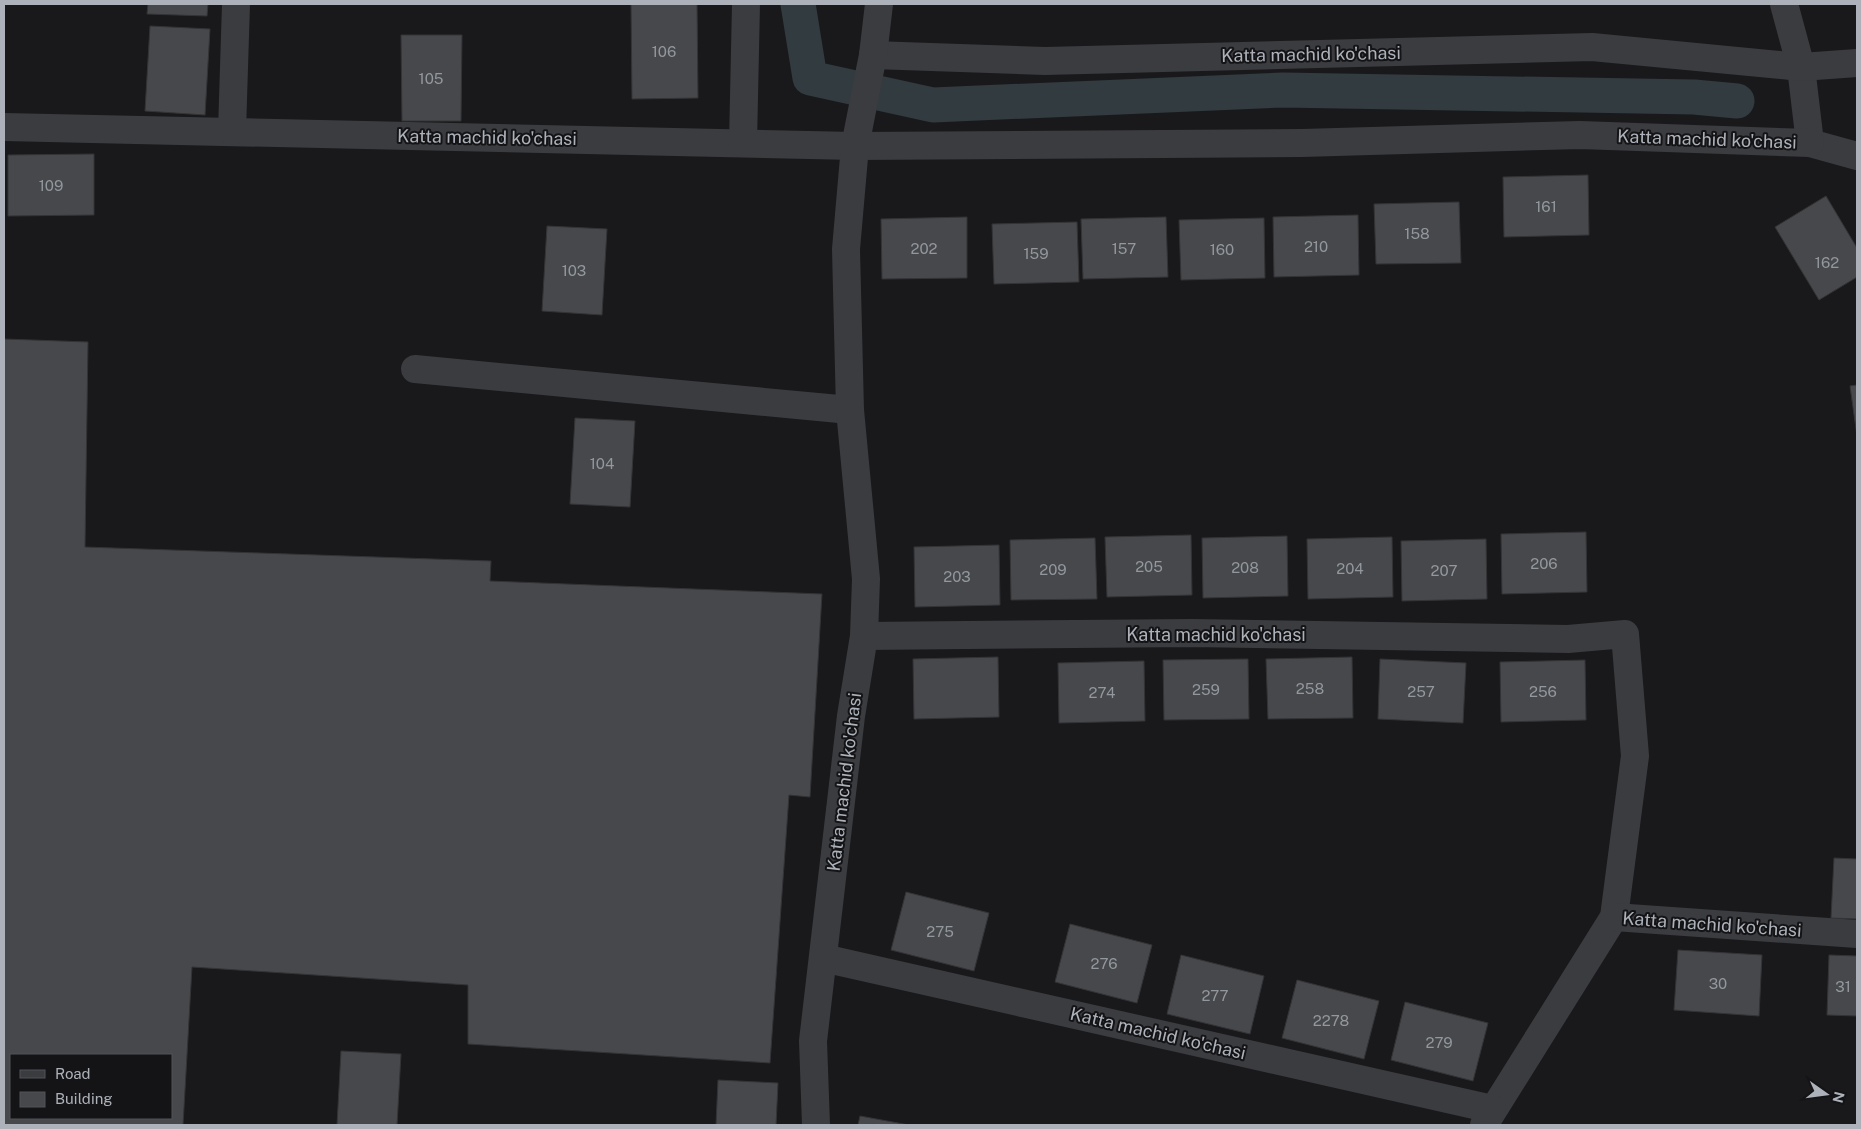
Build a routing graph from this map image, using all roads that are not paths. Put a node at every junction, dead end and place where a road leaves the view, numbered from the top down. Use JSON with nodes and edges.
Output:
{"nodes":[{"id":1,"x":236,"y":4,"type":"edge"},
{"id":2,"x":746,"y":4,"type":"edge"},
{"id":3,"x":879,"y":4,"type":"edge"},
{"id":4,"x":1784,"y":4,"type":"edge"},
{"id":5,"x":873,"y":55,"type":"junction"},
{"id":6,"x":1857,"y":63,"type":"edge"},
{"id":7,"x":1801,"y":67,"type":"junction"},
{"id":8,"x":4,"y":127,"type":"edge"},
{"id":9,"x":232,"y":131,"type":"junction"},
{"id":10,"x":743,"y":143,"type":"junction"},
{"id":11,"x":1810,"y":143,"type":"junction"},
{"id":12,"x":855,"y":146,"type":"junction"},
{"id":13,"x":1857,"y":156,"type":"edge"},
{"id":14,"x":415,"y":369,"type":"dead end"},
{"id":15,"x":850,"y":410,"type":"junction"},
{"id":16,"x":864,"y":636,"type":"junction"},
{"id":17,"x":1614,"y":918,"type":"junction"},
{"id":18,"x":1857,"y":934,"type":"edge"},
{"id":19,"x":824,"y":958,"type":"junction"},
{"id":20,"x":1488,"y":1117,"type":"edge"},
{"id":21,"x":816,"y":1125,"type":"edge"}],
"edges":[{"from":1,"to":9,"type":"street"},
{"from":2,"to":10,"type":"street"},
{"from":3,"to":5,"type":"street"},
{"from":4,"to":7,"type":"street","name":"Katta machid ko'chasi"},
{"from":5,"to":7,"type":"street","name":"Katta machid ko'chasi"},
{"from":5,"to":12,"type":"street"},
{"from":6,"to":7,"type":"street","name":"Katta machid ko'chasi"},
{"from":7,"to":11,"type":"street","name":"Katta machid ko'chasi"},
{"from":8,"to":9,"type":"street","name":"Katta machid ko'chasi"},
{"from":9,"to":10,"type":"street","name":"Katta machid ko'chasi"},
{"from":10,"to":12,"type":"street","name":"Katta machid ko'chasi"},
{"from":11,"to":12,"type":"street","name":"Katta machid ko'chasi"},
{"from":11,"to":13,"type":"street","name":"Katta machid ko'chasi"},
{"from":12,"to":15,"type":"street","name":"Katta machid ko'chasi"},
{"from":14,"to":15,"type":"street"},
{"from":15,"to":16,"type":"street","name":"Katta machid ko'chasi"},
{"from":16,"to":17,"type":"street","name":"Katta machid ko'chasi"},
{"from":16,"to":19,"type":"street","name":"Katta machid ko'chasi"},
{"from":17,"to":18,"type":"street","name":"Katta machid ko'chasi"},
{"from":17,"to":20,"type":"street","name":"Katta machid ko'chasi"},
{"from":19,"to":20,"type":"street","name":"Katta machid ko'chasi"},
{"from":19,"to":21,"type":"street","name":"Katta machid ko'chasi"}]}
